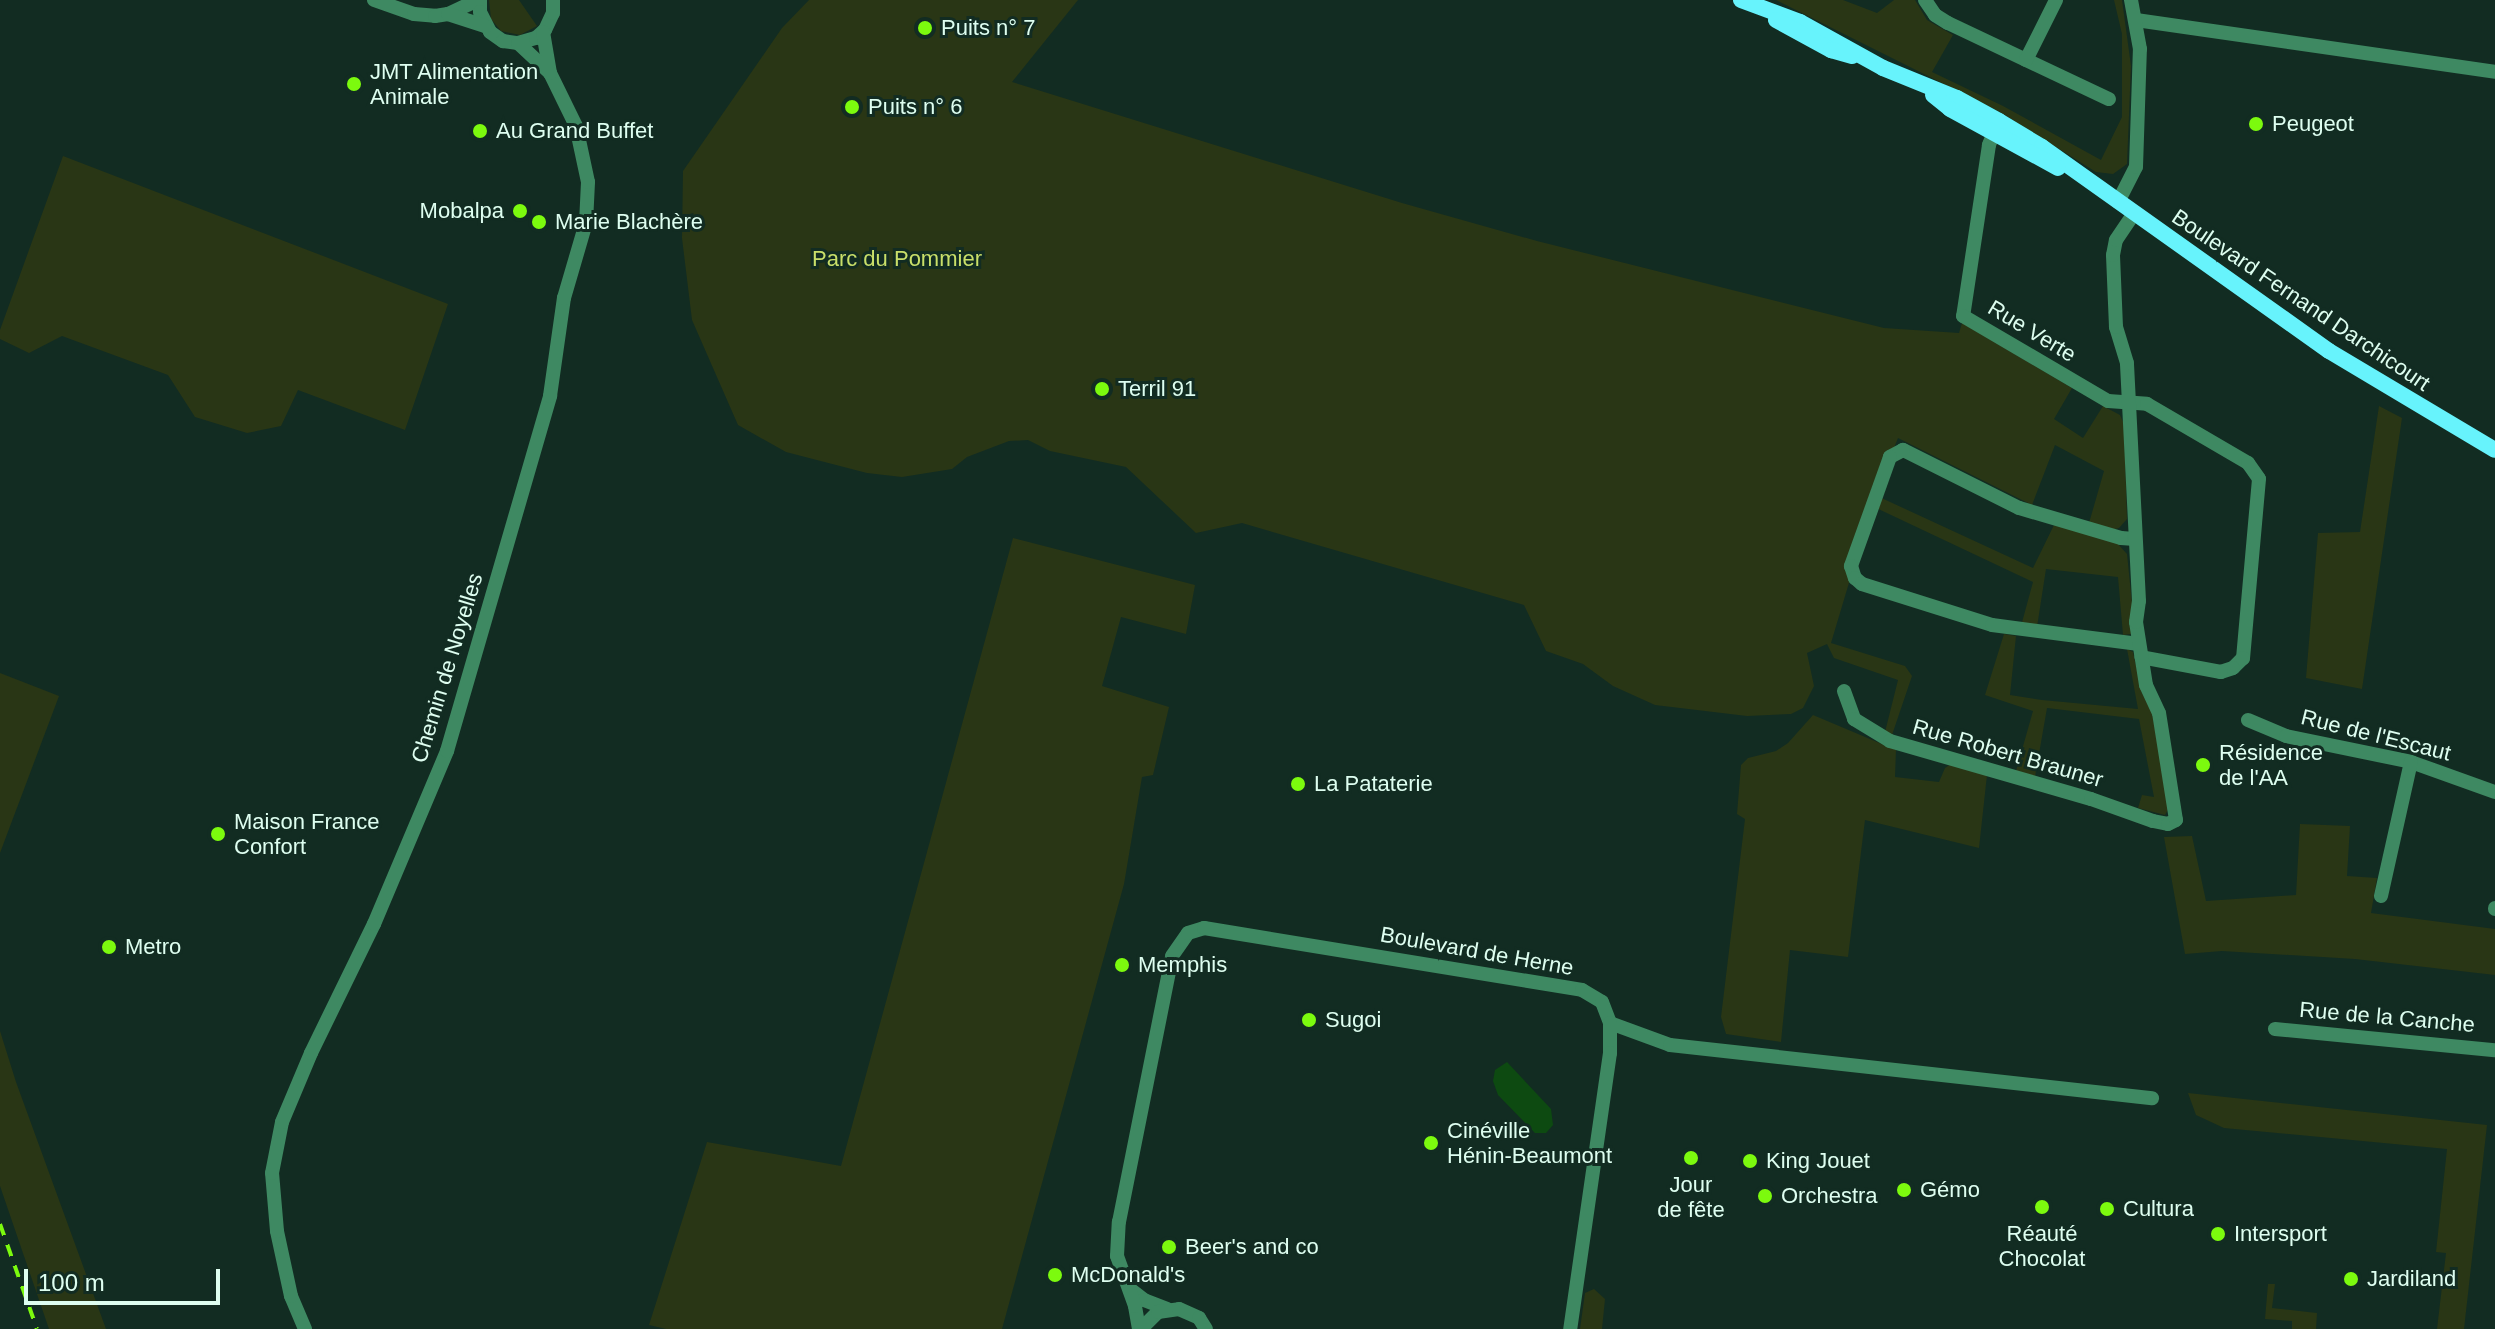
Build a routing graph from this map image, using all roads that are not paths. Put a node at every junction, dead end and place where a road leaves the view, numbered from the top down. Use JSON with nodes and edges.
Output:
{"nodes":[{"id":1,"x":374,"y":0,"type":"edge"},
{"id":2,"x":479,"y":0,"type":"edge"},
{"id":3,"x":553,"y":0,"type":"edge"},
{"id":4,"x":1741,"y":0,"type":"edge"},
{"id":5,"x":1925,"y":0,"type":"edge"},
{"id":6,"x":2056,"y":0,"type":"edge"},
{"id":7,"x":2131,"y":0,"type":"edge"},
{"id":8,"x":448,"y":14,"type":"junction"},
{"id":9,"x":2136,"y":20,"type":"junction"},
{"id":10,"x":485,"y":26,"type":"junction"},
{"id":11,"x":543,"y":32,"type":"junction"},
{"id":12,"x":518,"y":43,"type":"junction"},
{"id":13,"x":2026,"y":60,"type":"junction"},
{"id":14,"x":2495,"y":72,"type":"edge"},
{"id":15,"x":550,"y":73,"type":"junction"},
{"id":16,"x":2109,"y":99,"type":"dead end"},
{"id":17,"x":1996,"y":126,"type":"junction"},
{"id":18,"x":2118,"y":202,"type":"junction"},
{"id":19,"x":2134,"y":213,"type":"junction"},
{"id":20,"x":2129,"y":402,"type":"junction"},
{"id":21,"x":2495,"y":450,"type":"edge"},
{"id":22,"x":2135,"y":539,"type":"junction"},
{"id":23,"x":2140,"y":650,"type":"junction"},
{"id":24,"x":1844,"y":691,"type":"dead end"},
{"id":25,"x":2248,"y":720,"type":"dead end"},
{"id":26,"x":2411,"y":762,"type":"junction"},
{"id":27,"x":2495,"y":792,"type":"edge"},
{"id":28,"x":2381,"y":896,"type":"dead end"},
{"id":29,"x":1610,"y":1023,"type":"junction"},
{"id":30,"x":2275,"y":1029,"type":"dead end"},
{"id":31,"x":2495,"y":1050,"type":"edge"},
{"id":32,"x":2152,"y":1098,"type":"dead end"},
{"id":33,"x":1128,"y":1287,"type":"junction"},
{"id":34,"x":1167,"y":1309,"type":"junction"},
{"id":35,"x":1207,"y":1328,"type":"edge"},
{"id":36,"x":305,"y":1329,"type":"edge"},
{"id":37,"x":1140,"y":1329,"type":"edge"},
{"id":38,"x":1570,"y":1329,"type":"edge"}],
"edges":[{"from":1,"to":8,"type":"street"},
{"from":2,"to":8,"type":"street"},
{"from":2,"to":10,"type":"street"},
{"from":3,"to":11,"type":"street"},
{"from":4,"to":17,"type":"main road","name":"Boulevard Fernand Darchicourt"},
{"from":5,"to":13,"type":"street"},
{"from":6,"to":13,"type":"street"},
{"from":7,"to":9,"type":"street"},
{"from":8,"to":10,"type":"street","name":"Chemin de Noyelles"},
{"from":9,"to":14,"type":"street"},
{"from":9,"to":18,"type":"street"},
{"from":10,"to":12,"type":"street","name":"Chemin de Noyelles"},
{"from":11,"to":12,"type":"street"},
{"from":11,"to":15,"type":"street","name":"Chemin de Noyelles"},
{"from":12,"to":15,"type":"street","name":"Chemin de Noyelles"},
{"from":13,"to":16,"type":"street"},
{"from":15,"to":36,"type":"street","name":"Chemin de Noyelles"},
{"from":17,"to":18,"type":"main road","name":"Boulevard Fernand Darchicourt"},
{"from":17,"to":20,"type":"street","name":"Rue Verte"},
{"from":18,"to":19,"type":"main road","name":"Boulevard Fernand Darchicourt"},
{"from":19,"to":20,"type":"street"},
{"from":19,"to":21,"type":"main road","name":"Boulevard Fernand Darchicourt"},
{"from":20,"to":22,"type":"street"},
{"from":20,"to":23,"type":"street"},
{"from":22,"to":23,"type":"street"},
{"from":22,"to":23,"type":"street"},
{"from":23,"to":24,"type":"street","name":"Rue Robert Brauner"},
{"from":25,"to":26,"type":"street","name":"Rue de l'Escaut"},
{"from":26,"to":27,"type":"street","name":"Rue de l'Escaut"},
{"from":26,"to":28,"type":"street"},
{"from":29,"to":32,"type":"street"},
{"from":29,"to":33,"type":"street","name":"Boulevard de Herne"},
{"from":29,"to":38,"type":"street"},
{"from":30,"to":31,"type":"street","name":"Rue de la Canche"},
{"from":33,"to":34,"type":"street"},
{"from":33,"to":37,"type":"street","name":"Boulevard de Herne"},
{"from":34,"to":35,"type":"street"},
{"from":34,"to":37,"type":"street"}]}
